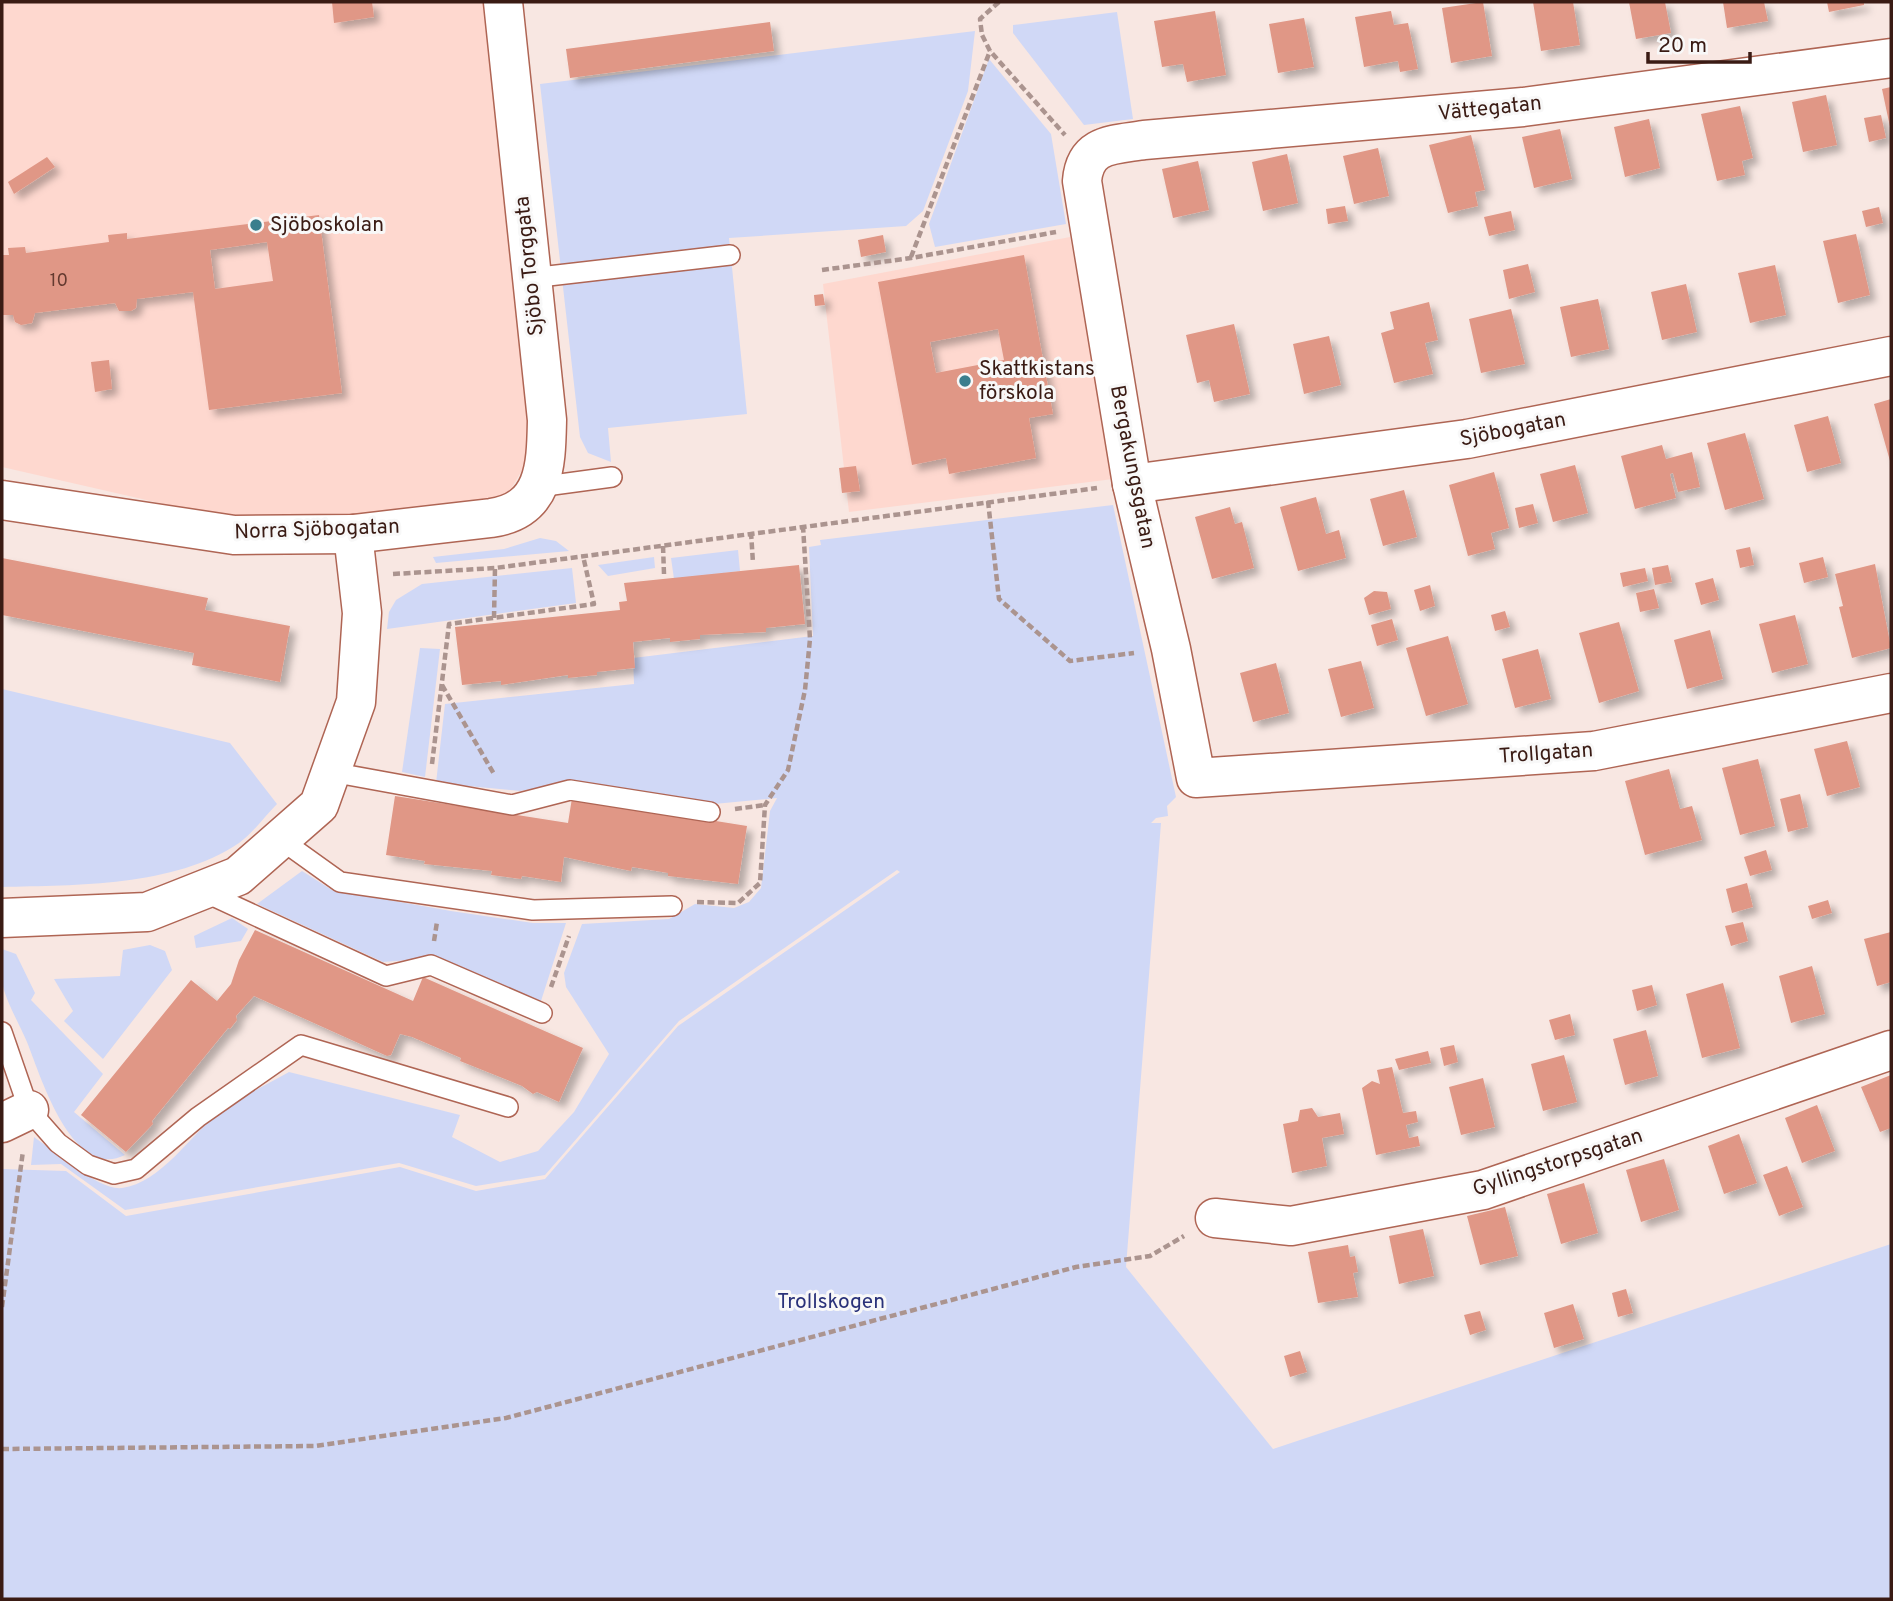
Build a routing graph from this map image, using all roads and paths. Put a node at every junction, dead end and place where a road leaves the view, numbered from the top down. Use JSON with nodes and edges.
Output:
{"nodes":[{"id":1,"x":503,"y":2,"type":"edge"},
{"id":2,"x":999,"y":2,"type":"edge"},
{"id":3,"x":990,"y":51,"type":"junction"},
{"id":4,"x":1891,"y":58,"type":"edge"},
{"id":5,"x":1090,"y":155,"type":"junction"},
{"id":6,"x":1091,"y":225,"type":"junction"},
{"id":7,"x":730,"y":255,"type":"dead end"},
{"id":8,"x":911,"y":258,"type":"junction"},
{"id":9,"x":822,"y":270,"type":"dead end"},
{"id":10,"x":531,"y":278,"type":"junction"},
{"id":11,"x":1891,"y":356,"type":"edge"},
{"id":12,"x":612,"y":477,"type":"dead end"},
{"id":13,"x":1132,"y":484,"type":"junction"},
{"id":14,"x":538,"y":487,"type":"junction"},
{"id":15,"x":2,"y":500,"type":"edge"},
{"id":16,"x":988,"y":501,"type":"junction"},
{"id":17,"x":508,"y":516,"type":"joint"},
{"id":18,"x":803,"y":526,"type":"junction"},
{"id":19,"x":751,"y":532,"type":"junction"},
{"id":20,"x":354,"y":534,"type":"junction"},
{"id":21,"x":663,"y":546,"type":"junction"},
{"id":22,"x":583,"y":556,"type":"junction"},
{"id":23,"x":753,"y":563,"type":"dead end"},
{"id":24,"x":495,"y":568,"type":"junction"},
{"id":25,"x":664,"y":575,"type":"dead end"},
{"id":26,"x":359,"y":576,"type":"junction"},
{"id":27,"x":494,"y":618,"type":"junction"},
{"id":28,"x":1171,"y":649,"type":"junction"},
{"id":29,"x":442,"y":684,"type":"junction"},
{"id":30,"x":1891,"y":693,"type":"edge"},
{"id":31,"x":331,"y":772,"type":"junction"},
{"id":32,"x":1196,"y":778,"type":"joint"},
{"id":33,"x":428,"y":789,"type":"junction"},
{"id":34,"x":512,"y":805,"type":"junction"},
{"id":35,"x":710,"y":812,"type":"dead end"},
{"id":36,"x":280,"y":839,"type":"junction"},
{"id":37,"x":201,"y":890,"type":"junction"},
{"id":38,"x":441,"y":896,"type":"junction"},
{"id":39,"x":692,"y":902,"type":"dead end"},
{"id":40,"x":672,"y":906,"type":"dead end"},
{"id":41,"x":579,"y":909,"type":"junction"},
{"id":42,"x":2,"y":918,"type":"edge"},
{"id":43,"x":431,"y":965,"type":"junction"},
{"id":44,"x":542,"y":1013,"type":"joint"},
{"id":45,"x":2,"y":1031,"type":"edge"},
{"id":46,"x":1891,"y":1050,"type":"edge"},
{"id":47,"x":508,"y":1107,"type":"dead end"},
{"id":48,"x":15,"y":1116,"type":"edge"},
{"id":49,"x":1215,"y":1218,"type":"joint"},
{"id":50,"x":2,"y":1307,"type":"edge"},
{"id":51,"x":2,"y":1449,"type":"edge"}],
"edges":[{"from":1,"to":10,"type":"street","name":"Sjöbo Torggata"},
{"from":2,"to":3,"type":"path"},
{"from":3,"to":5,"type":"path"},
{"from":3,"to":8,"type":"path"},
{"from":4,"to":5,"type":"street","name":"Vättegatan"},
{"from":5,"to":6,"type":"street","name":"Bergakungsgatan"},
{"from":6,"to":8,"type":"path"},
{"from":6,"to":13,"type":"street","name":"Bergakungsgatan"},
{"from":7,"to":10,"type":"lane"},
{"from":8,"to":9,"type":"path"},
{"from":10,"to":14,"type":"street","name":"Sjöbo Torggata"},
{"from":11,"to":13,"type":"street","name":"Sjöbogatan"},
{"from":12,"to":14,"type":"lane"},
{"from":13,"to":16,"type":"path"},
{"from":13,"to":28,"type":"street","name":"Bergakungsgatan"},
{"from":14,"to":17,"type":"street","name":"Sjöbo Torggata"},
{"from":15,"to":20,"type":"street","name":"Norra Sjöbogatan"},
{"from":16,"to":18,"type":"path"},
{"from":16,"to":28,"type":"path"},
{"from":17,"to":20,"type":"street","name":"Norra Sjöbogatan"},
{"from":18,"to":19,"type":"path"},
{"from":18,"to":39,"type":"path"},
{"from":19,"to":21,"type":"path"},
{"from":19,"to":23,"type":"path"},
{"from":20,"to":26,"type":"street"},
{"from":21,"to":22,"type":"path"},
{"from":21,"to":25,"type":"path"},
{"from":22,"to":24,"type":"path"},
{"from":22,"to":27,"type":"path"},
{"from":24,"to":26,"type":"path"},
{"from":24,"to":27,"type":"path"},
{"from":26,"to":31,"type":"street"},
{"from":27,"to":29,"type":"path"},
{"from":28,"to":32,"type":"street","name":"Bergakungsgatan"},
{"from":29,"to":33,"type":"path"},
{"from":29,"to":34,"type":"path"},
{"from":30,"to":32,"type":"street","name":"Trollgatan"},
{"from":31,"to":33,"type":"lane"},
{"from":31,"to":36,"type":"street"},
{"from":33,"to":34,"type":"lane"},
{"from":34,"to":35,"type":"lane"},
{"from":36,"to":37,"type":"street"},
{"from":36,"to":38,"type":"lane"},
{"from":37,"to":42,"type":"street"},
{"from":37,"to":43,"type":"lane"},
{"from":38,"to":41,"type":"lane"},
{"from":38,"to":43,"type":"path"},
{"from":40,"to":41,"type":"lane"},
{"from":41,"to":44,"type":"path"},
{"from":43,"to":44,"type":"lane"},
{"from":45,"to":48,"type":"lane"},
{"from":46,"to":49,"type":"street","name":"Gyllingstorpsgatan"},
{"from":47,"to":48,"type":"lane"},
{"from":48,"to":50,"type":"path"},
{"from":49,"to":51,"type":"path"}]}
